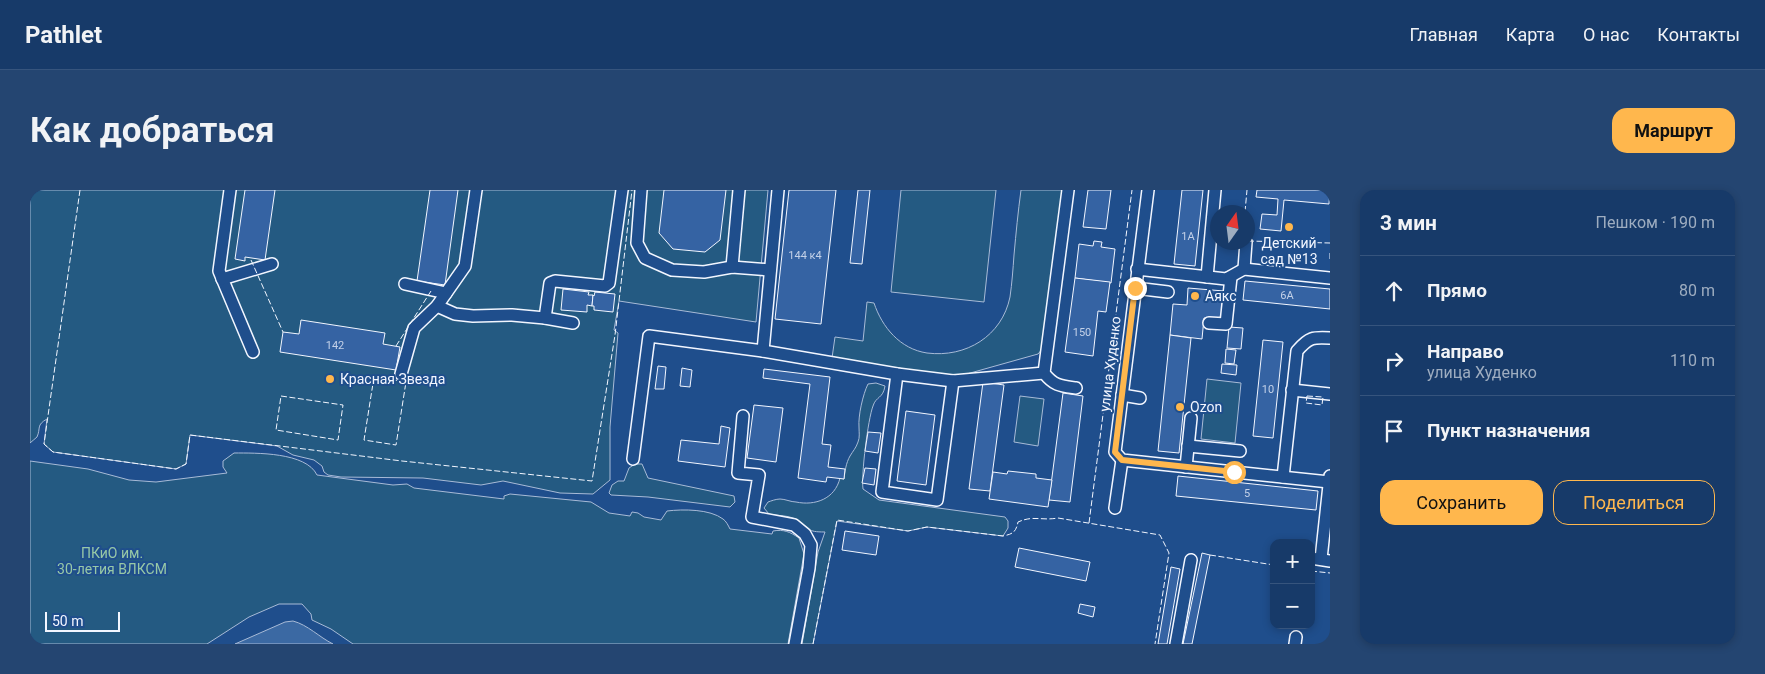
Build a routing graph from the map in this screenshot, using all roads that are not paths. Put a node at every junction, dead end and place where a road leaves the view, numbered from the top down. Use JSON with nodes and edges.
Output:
{"nodes":[{"id":1,"x":230,"y":190,"type":"edge"},
{"id":2,"x":476,"y":190,"type":"edge"},
{"id":3,"x":622,"y":190,"type":"edge"},
{"id":4,"x":641,"y":190,"type":"edge"},
{"id":5,"x":739,"y":190,"type":"edge"},
{"id":6,"x":778,"y":190,"type":"edge"},
{"id":7,"x":1068,"y":190,"type":"edge"},
{"id":8,"x":1148,"y":190,"type":"edge"},
{"id":9,"x":1215,"y":190,"type":"edge"},
{"id":10,"x":1245,"y":250,"type":"edge"},
{"id":11,"x":272,"y":264,"type":"dead end"},
{"id":12,"x":732,"y":267,"type":"junction"},
{"id":13,"x":1137,"y":269,"type":"junction"},
{"id":14,"x":1244,"y":269,"type":"junction"},
{"id":15,"x":770,"y":270,"type":"junction"},
{"id":16,"x":1231,"y":276,"type":"junction"},
{"id":17,"x":1206,"y":277,"type":"junction"},
{"id":18,"x":1330,"y":278,"type":"edge"},
{"id":19,"x":222,"y":279,"type":"junction"},
{"id":20,"x":406,"y":284,"type":"dead end"},
{"id":21,"x":1135,"y":288,"type":"junction"},
{"id":22,"x":1168,"y":292,"type":"dead end"},
{"id":23,"x":446,"y":293,"type":"junction"},
{"id":24,"x":436,"y":306,"type":"junction"},
{"id":25,"x":545,"y":318,"type":"junction"},
{"id":26,"x":573,"y":323,"type":"dead end"},
{"id":27,"x":1209,"y":323,"type":"dead end"},
{"id":28,"x":1330,"y":338,"type":"edge"},
{"id":29,"x":763,"y":351,"type":"junction"},
{"id":30,"x":253,"y":352,"type":"dead end"},
{"id":31,"x":1044,"y":373,"type":"junction"},
{"id":32,"x":401,"y":374,"type":"dead end"},
{"id":33,"x":898,"y":374,"type":"junction"},
{"id":34,"x":953,"y":381,"type":"junction"},
{"id":35,"x":1076,"y":388,"type":"dead end"},
{"id":36,"x":1292,"y":390,"type":"junction"},
{"id":37,"x":1330,"y":394,"type":"edge"},
{"id":38,"x":1122,"y":395,"type":"junction"},
{"id":39,"x":1140,"y":398,"type":"dead end"},
{"id":40,"x":742,"y":416,"type":"dead end"},
{"id":41,"x":1191,"y":418,"type":"dead end"},
{"id":42,"x":1188,"y":446,"type":"junction"},
{"id":43,"x":1240,"y":451,"type":"dead end"},
{"id":44,"x":1119,"y":456,"type":"junction"},
{"id":45,"x":633,"y":459,"type":"dead end"},
{"id":46,"x":1186,"y":467,"type":"junction"},
{"id":47,"x":1283,"y":477,"type":"junction"},
{"id":48,"x":1330,"y":478,"type":"edge"},
{"id":49,"x":1114,"y":508,"type":"dead end"},
{"id":50,"x":1321,"y":559,"type":"edge"},
{"id":51,"x":1191,"y":560,"type":"dead end"},
{"id":52,"x":795,"y":644,"type":"edge"},
{"id":53,"x":1176,"y":644,"type":"edge"}],
"edges":[{"from":1,"to":19,"type":"street"},
{"from":2,"to":23,"type":"street"},
{"from":3,"to":25,"type":"street"},
{"from":4,"to":12,"type":"street"},
{"from":5,"to":12,"type":"street"},
{"from":6,"to":15,"type":"street"},
{"from":7,"to":31,"type":"street"},
{"from":8,"to":13,"type":"street","name":"улица Худенко"},
{"from":9,"to":17,"type":"street"},
{"from":10,"to":14,"type":"street"},
{"from":11,"to":19,"type":"street"},
{"from":12,"to":15,"type":"street"},
{"from":13,"to":17,"type":"street"},
{"from":13,"to":21,"type":"street","name":"улица Худенко"},
{"from":14,"to":16,"type":"street"},
{"from":14,"to":18,"type":"street"},
{"from":15,"to":29,"type":"street"},
{"from":16,"to":17,"type":"street"},
{"from":16,"to":27,"type":"street"},
{"from":19,"to":30,"type":"street"},
{"from":20,"to":23,"type":"street"},
{"from":21,"to":22,"type":"street"},
{"from":21,"to":38,"type":"street","name":"улица Худенко"},
{"from":23,"to":24,"type":"street"},
{"from":24,"to":25,"type":"street"},
{"from":24,"to":32,"type":"street"},
{"from":25,"to":26,"type":"street"},
{"from":28,"to":36,"type":"street"},
{"from":29,"to":33,"type":"street"},
{"from":29,"to":45,"type":"street"},
{"from":31,"to":34,"type":"street"},
{"from":31,"to":35,"type":"street"},
{"from":33,"to":34,"type":"street"},
{"from":33,"to":34,"type":"street"},
{"from":36,"to":37,"type":"street"},
{"from":36,"to":47,"type":"street"},
{"from":38,"to":39,"type":"street"},
{"from":38,"to":44,"type":"street","name":"улица Худенко"},
{"from":40,"to":52,"type":"street"},
{"from":41,"to":42,"type":"street"},
{"from":42,"to":43,"type":"street"},
{"from":42,"to":46,"type":"street"},
{"from":44,"to":46,"type":"street"},
{"from":44,"to":49,"type":"street","name":"улица Худенко"},
{"from":46,"to":47,"type":"street"},
{"from":47,"to":48,"type":"street"},
{"from":48,"to":50,"type":"street"},
{"from":51,"to":53,"type":"street"}]}
